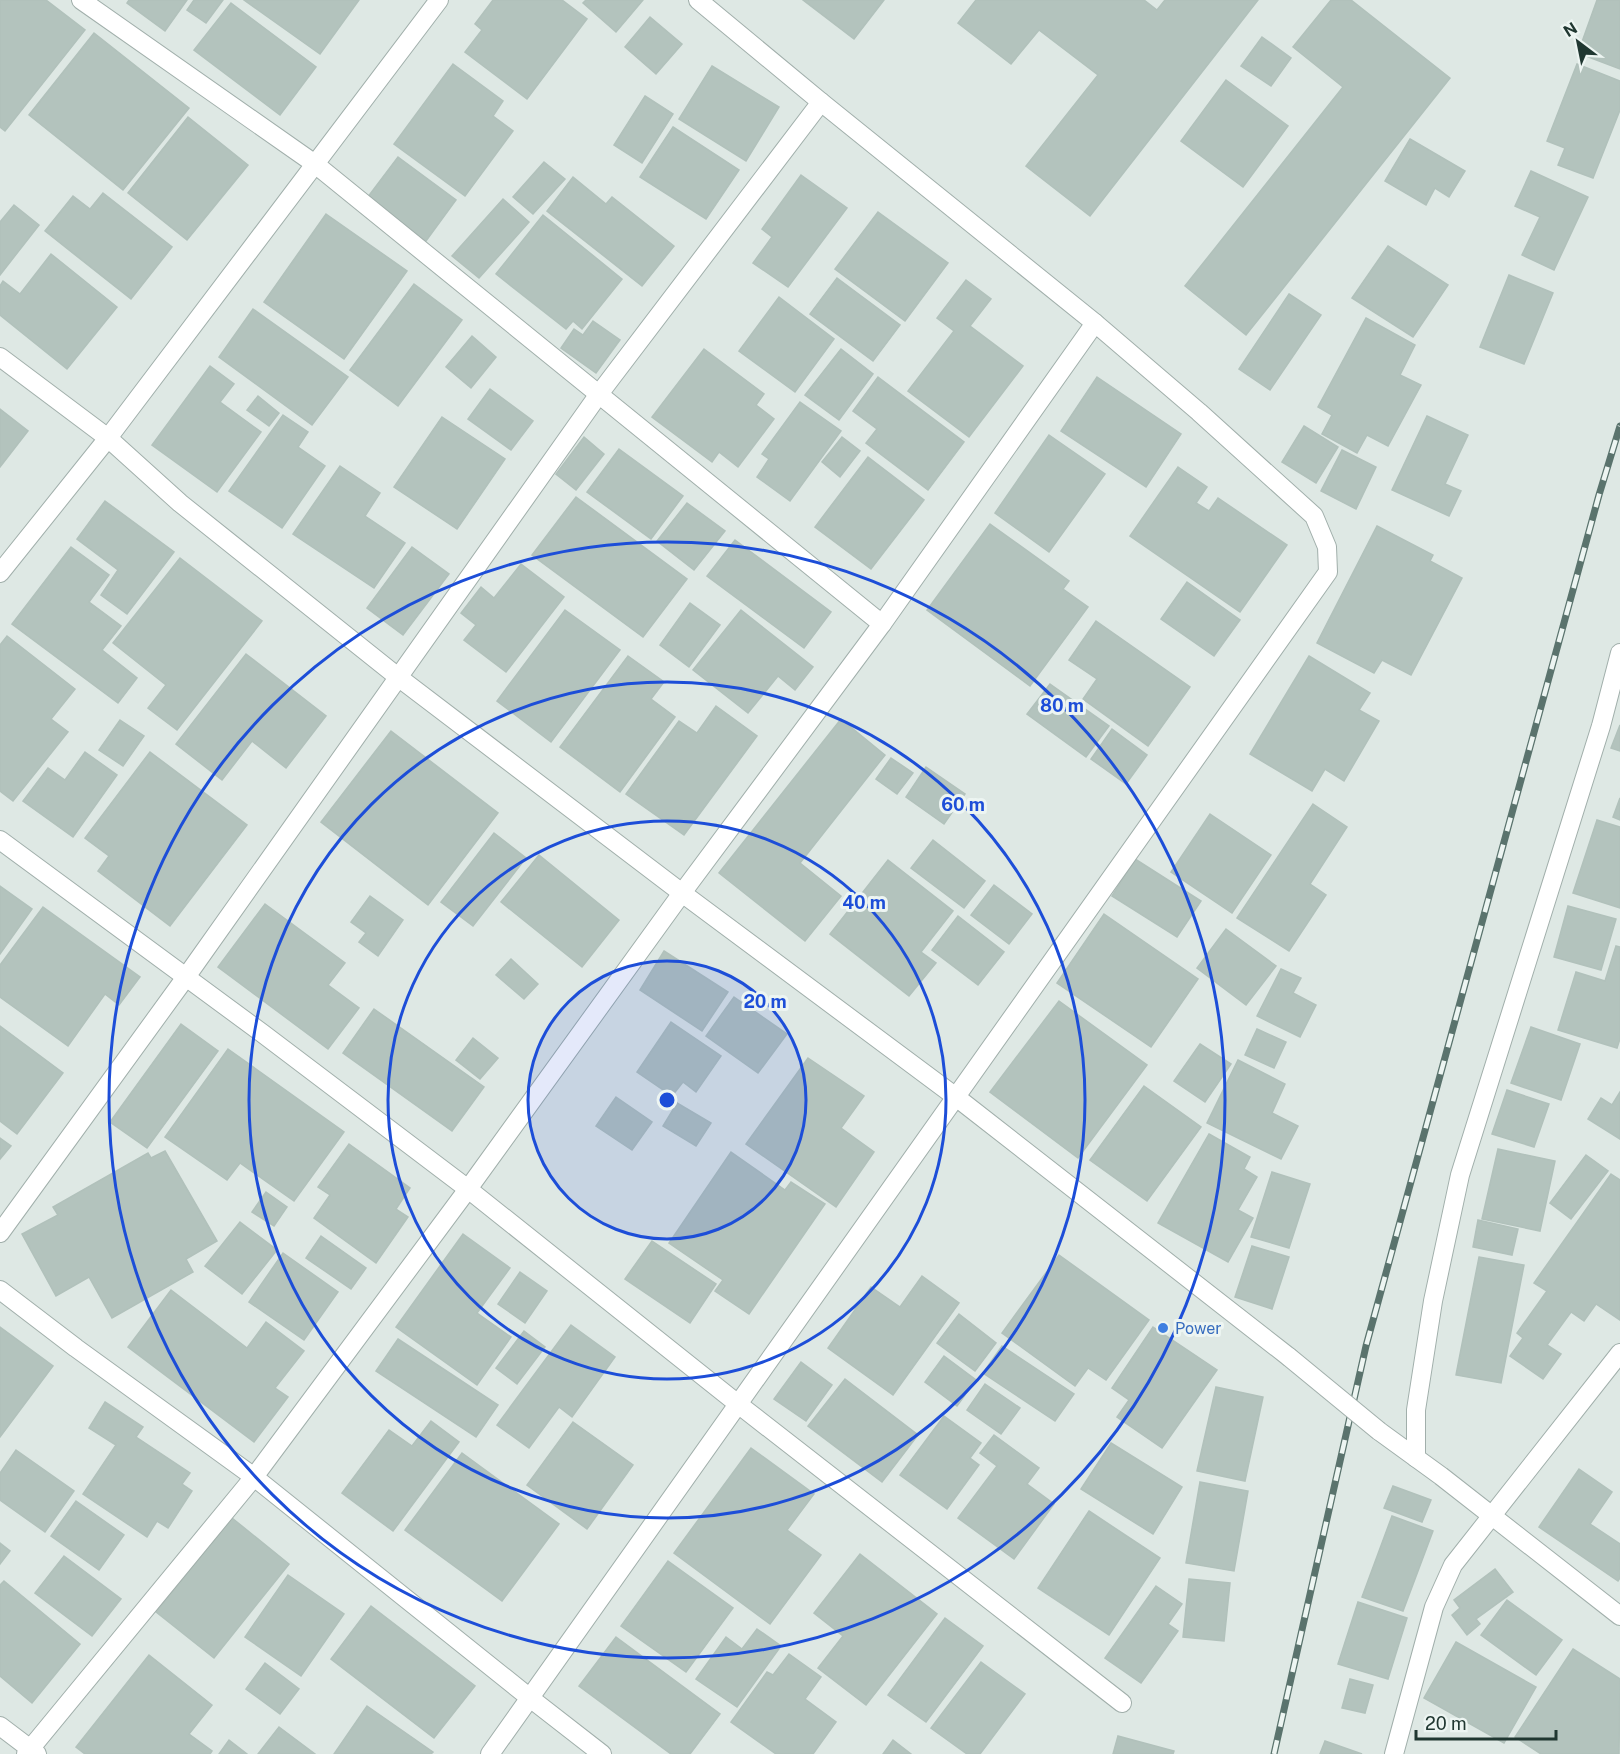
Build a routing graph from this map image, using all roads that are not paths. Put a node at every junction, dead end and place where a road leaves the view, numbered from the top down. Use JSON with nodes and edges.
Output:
{"nodes":[{"id":1,"x":81,"y":0,"type":"edge"},
{"id":2,"x":439,"y":0,"type":"edge"},
{"id":3,"x":698,"y":0,"type":"edge"},
{"id":4,"x":821,"y":102,"type":"junction"},
{"id":5,"x":315,"y":164,"type":"junction"},
{"id":6,"x":1095,"y":323,"type":"junction"},
{"id":7,"x":0,"y":357,"type":"edge"},
{"id":8,"x":599,"y":394,"type":"junction"},
{"id":9,"x":108,"y":438,"type":"junction"},
{"id":10,"x":0,"y":573,"type":"edge"},
{"id":11,"x":882,"y":624,"type":"junction"},
{"id":12,"x":1620,"y":653,"type":"edge"},
{"id":13,"x":398,"y":677,"type":"junction"},
{"id":14,"x":0,"y":840,"type":"edge"},
{"id":15,"x":682,"y":892,"type":"junction"},
{"id":16,"x":186,"y":977,"type":"junction"},
{"id":17,"x":957,"y":1097,"type":"junction"},
{"id":18,"x":468,"y":1189,"type":"junction"},
{"id":19,"x":0,"y":1233,"type":"edge"},
{"id":20,"x":0,"y":1290,"type":"edge"},
{"id":21,"x":1620,"y":1353,"type":"edge"},
{"id":22,"x":738,"y":1404,"type":"junction"},
{"id":23,"x":1416,"y":1458,"type":"junction"},
{"id":24,"x":254,"y":1477,"type":"junction"},
{"id":25,"x":1492,"y":1516,"type":"junction"},
{"id":26,"x":1620,"y":1616,"type":"edge"},
{"id":27,"x":530,"y":1698,"type":"junction"},
{"id":28,"x":1122,"y":1702,"type":"dead end"},
{"id":29,"x":0,"y":1726,"type":"edge"},
{"id":30,"x":31,"y":1752,"type":"edge"},
{"id":31,"x":490,"y":1754,"type":"edge"},
{"id":32,"x":602,"y":1754,"type":"edge"},
{"id":33,"x":1394,"y":1754,"type":"edge"}],
"edges":[{"from":1,"to":5,"type":"street"},
{"from":2,"to":5,"type":"street"},
{"from":3,"to":4,"type":"street"},
{"from":4,"to":6,"type":"street"},
{"from":4,"to":8,"type":"street"},
{"from":5,"to":8,"type":"street"},
{"from":5,"to":9,"type":"street"},
{"from":6,"to":11,"type":"street"},
{"from":6,"to":17,"type":"street"},
{"from":7,"to":9,"type":"street"},
{"from":8,"to":11,"type":"street"},
{"from":8,"to":13,"type":"street"},
{"from":9,"to":10,"type":"street"},
{"from":9,"to":13,"type":"street"},
{"from":11,"to":15,"type":"street"},
{"from":12,"to":23,"type":"street"},
{"from":13,"to":15,"type":"street"},
{"from":13,"to":16,"type":"street"},
{"from":14,"to":16,"type":"street"},
{"from":15,"to":17,"type":"street"},
{"from":15,"to":18,"type":"street"},
{"from":16,"to":18,"type":"street"},
{"from":16,"to":19,"type":"street"},
{"from":17,"to":22,"type":"street"},
{"from":17,"to":23,"type":"street","bridge":true},
{"from":18,"to":22,"type":"street"},
{"from":18,"to":24,"type":"street"},
{"from":20,"to":24,"type":"street"},
{"from":21,"to":25,"type":"street"},
{"from":22,"to":27,"type":"street"},
{"from":22,"to":28,"type":"street"},
{"from":23,"to":25,"type":"street"},
{"from":24,"to":27,"type":"street"},
{"from":24,"to":30,"type":"street"},
{"from":25,"to":26,"type":"street"},
{"from":25,"to":33,"type":"street"},
{"from":27,"to":31,"type":"street"},
{"from":27,"to":32,"type":"street"},
{"from":29,"to":30,"type":"street"}]}
